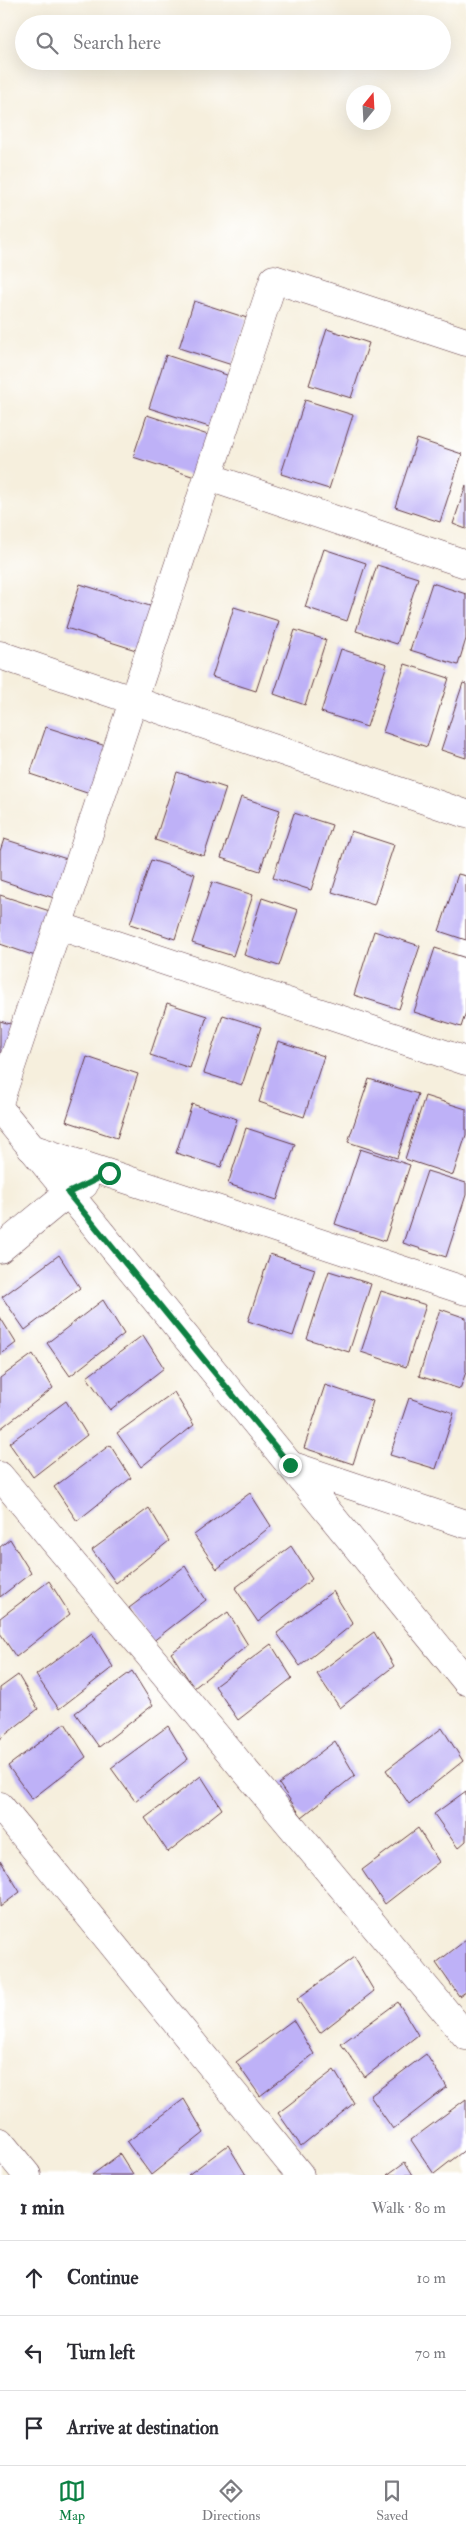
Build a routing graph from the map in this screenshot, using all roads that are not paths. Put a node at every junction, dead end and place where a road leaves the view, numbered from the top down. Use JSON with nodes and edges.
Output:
{"nodes":[{"id":1,"x":466,"y":342,"type":"edge"},
{"id":2,"x":209,"y":477,"type":"junction"},
{"id":3,"x":466,"y":564,"type":"edge"},
{"id":4,"x":0,"y":656,"type":"edge"},
{"id":5,"x":134,"y":701,"type":"junction"},
{"id":6,"x":466,"y":814,"type":"edge"},
{"id":7,"x":58,"y":926,"type":"junction"},
{"id":8,"x":466,"y":1061,"type":"edge"},
{"id":9,"x":0,"y":1100,"type":"edge"},
{"id":10,"x":0,"y":1109,"type":"edge"},
{"id":11,"x":31,"y":1148,"type":"junction"},
{"id":12,"x":109,"y":1173,"type":"junction"},
{"id":13,"x":68,"y":1193,"type":"junction"},
{"id":14,"x":0,"y":1249,"type":"edge"},
{"id":15,"x":466,"y":1291,"type":"edge"},
{"id":16,"x":290,"y":1465,"type":"junction"},
{"id":17,"x":0,"y":1476,"type":"edge"},
{"id":18,"x":466,"y":1524,"type":"edge"},
{"id":19,"x":466,"y":1681,"type":"edge"},
{"id":20,"x":0,"y":1806,"type":"edge"},
{"id":21,"x":466,"y":2036,"type":"edge"},
{"id":22,"x":0,"y":2142,"type":"edge"},
{"id":23,"x":27,"y":2175,"type":"edge"},
{"id":24,"x":300,"y":2175,"type":"edge"}],
"edges":[{"from":1,"to":2,"type":"street"},
{"from":2,"to":3,"type":"street"},
{"from":2,"to":5,"type":"street"},
{"from":4,"to":5,"type":"street"},
{"from":5,"to":6,"type":"street"},
{"from":5,"to":7,"type":"street"},
{"from":7,"to":8,"type":"street"},
{"from":7,"to":9,"type":"street"},
{"from":10,"to":11,"type":"street"},
{"from":11,"to":12,"type":"street"},
{"from":11,"to":13,"type":"street"},
{"from":12,"to":13,"type":"street"},
{"from":12,"to":15,"type":"street"},
{"from":13,"to":14,"type":"street"},
{"from":13,"to":16,"type":"street"},
{"from":16,"to":18,"type":"street"},
{"from":16,"to":19,"type":"street"},
{"from":17,"to":21,"type":"street"},
{"from":20,"to":24,"type":"street"},
{"from":22,"to":23,"type":"street"}]}
